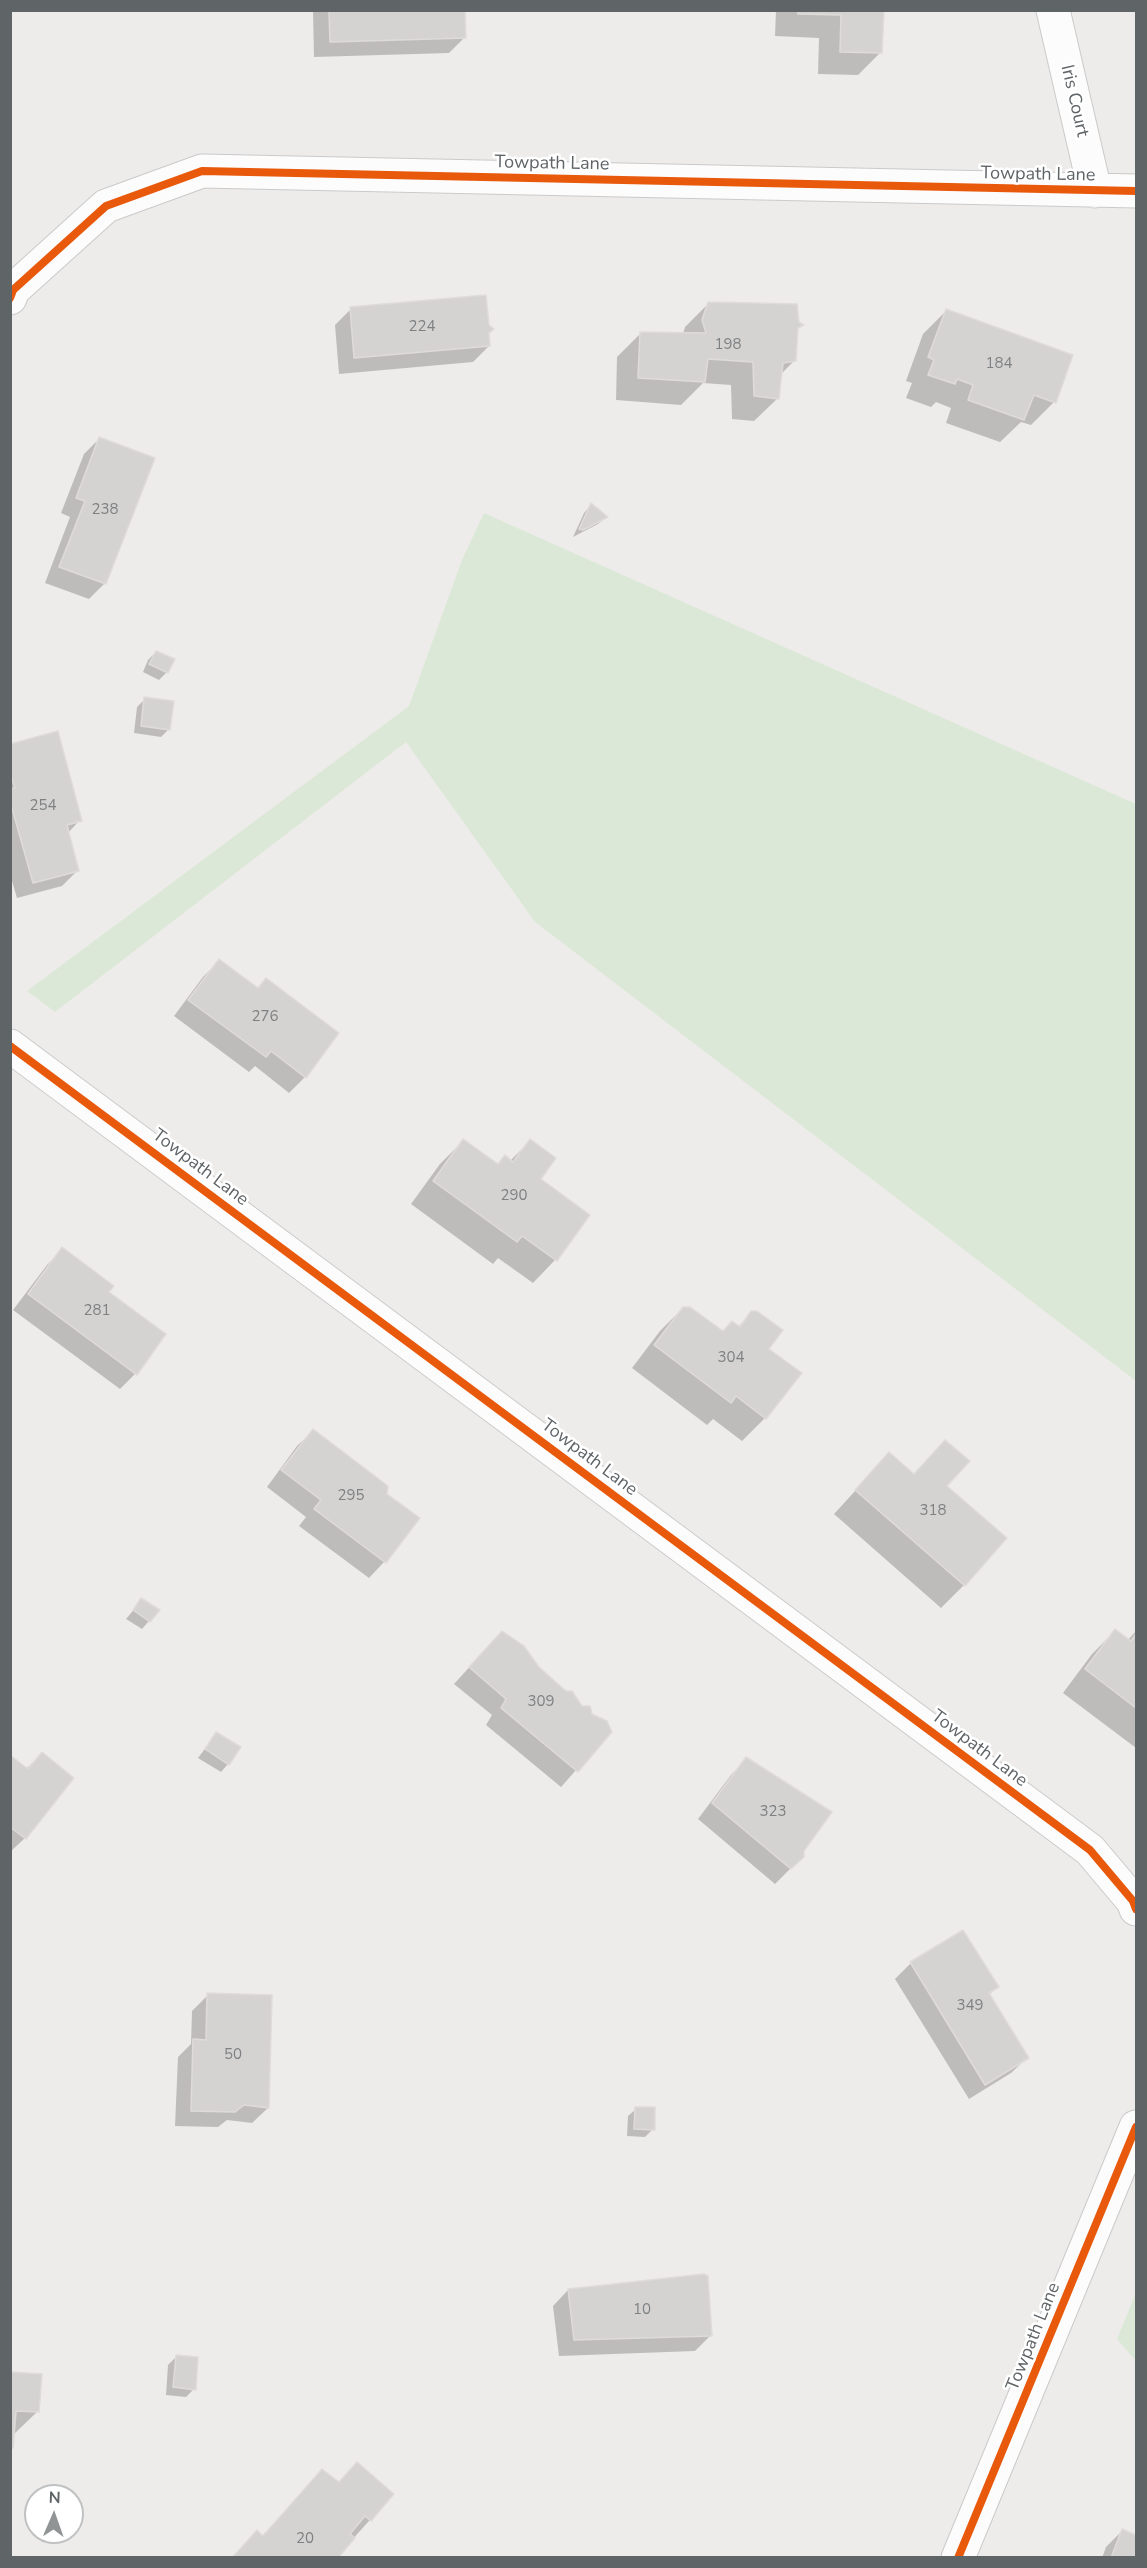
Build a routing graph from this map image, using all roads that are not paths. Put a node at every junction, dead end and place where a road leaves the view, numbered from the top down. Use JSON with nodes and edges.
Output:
{"nodes":[{"id":1,"x":1053,"y":10,"type":"edge"},
{"id":2,"x":1095,"y":191,"type":"junction"},
{"id":3,"x":1137,"y":191,"type":"edge"},
{"id":4,"x":10,"y":298,"type":"edge"},
{"id":5,"x":10,"y":1046,"type":"edge"},
{"id":6,"x":1137,"y":1909,"type":"edge"},
{"id":7,"x":1137,"y":2127,"type":"edge"},
{"id":8,"x":958,"y":2558,"type":"edge"}],
"edges":[{"from":1,"to":2,"type":"street","name":"Iris Court"},
{"from":2,"to":3,"type":"street","name":"Towpath Lane"},
{"from":2,"to":4,"type":"street","name":"Towpath Lane"},
{"from":5,"to":6,"type":"street","name":"Towpath Lane"},
{"from":7,"to":8,"type":"street","name":"Towpath Lane"}]}
